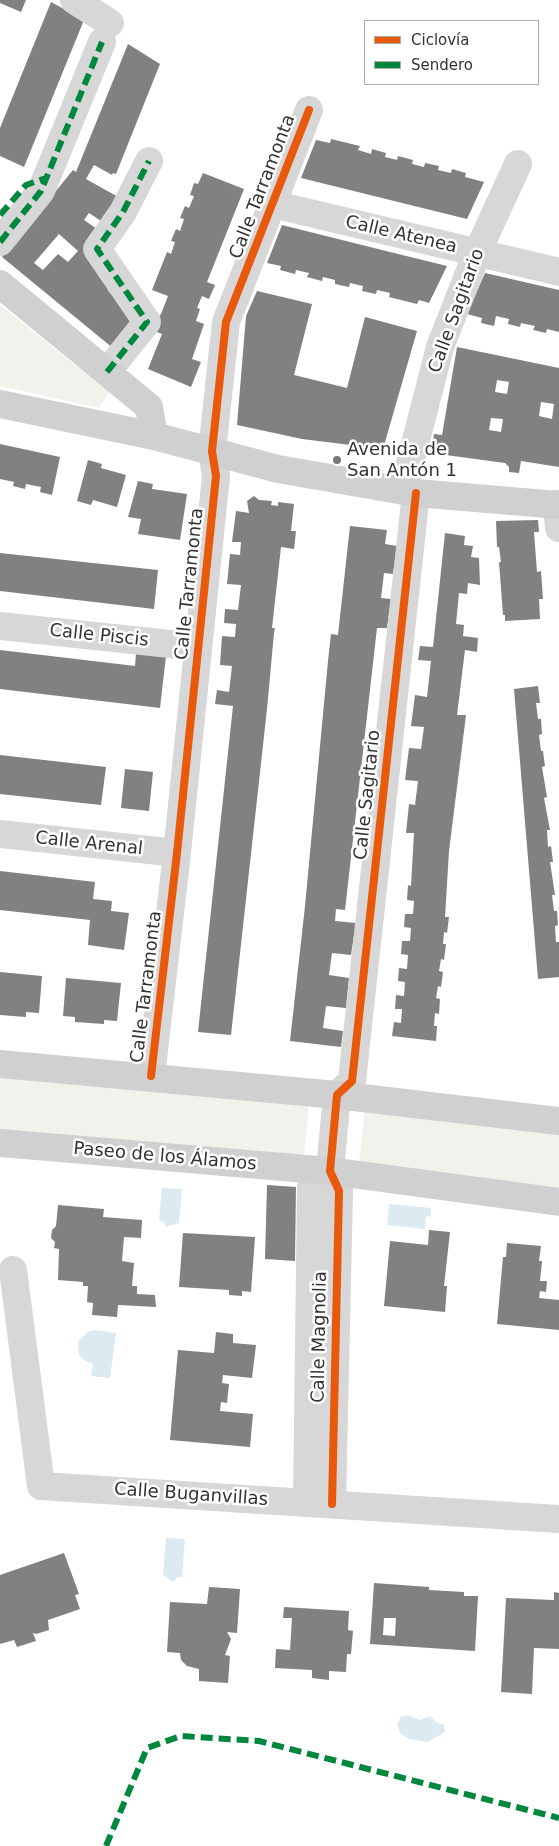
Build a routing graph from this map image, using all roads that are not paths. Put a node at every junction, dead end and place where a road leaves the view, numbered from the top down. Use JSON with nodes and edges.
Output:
{"nodes":[{"id":1,"x":74,"y":0,"type":"edge"},
{"id":2,"x":309,"y":110,"type":"dead end"},
{"id":3,"x":149,"y":161,"type":"dead end"},
{"id":4,"x":518,"y":164,"type":"dead end"},
{"id":5,"x":46,"y":178,"type":"junction"},
{"id":6,"x":272,"y":204,"type":"junction"},
{"id":7,"x":0,"y":215,"type":"edge"},
{"id":8,"x":0,"y":242,"type":"edge"},
{"id":9,"x":477,"y":253,"type":"junction"},
{"id":10,"x":559,"y":272,"type":"edge"},
{"id":11,"x":0,"y":284,"type":"edge"},
{"id":12,"x":107,"y":372,"type":"junction"},
{"id":13,"x":0,"y":404,"type":"edge"},
{"id":14,"x":154,"y":436,"type":"junction"},
{"id":15,"x":212,"y":451,"type":"junction"},
{"id":16,"x":410,"y":492,"type":"junction"},
{"id":17,"x":558,"y":512,"type":"edge"},
{"id":18,"x":0,"y":626,"type":"edge"},
{"id":19,"x":198,"y":647,"type":"junction"},
{"id":20,"x":0,"y":834,"type":"edge"},
{"id":21,"x":177,"y":854,"type":"junction"},
{"id":22,"x":0,"y":1064,"type":"edge"},
{"id":23,"x":151,"y":1076,"type":"junction"},
{"id":24,"x":337,"y":1095,"type":"junction"},
{"id":25,"x":559,"y":1121,"type":"edge"},
{"id":26,"x":0,"y":1143,"type":"edge"},
{"id":27,"x":330,"y":1172,"type":"junction"},
{"id":28,"x":559,"y":1202,"type":"edge"},
{"id":29,"x":13,"y":1270,"type":"dead end"},
{"id":30,"x":319,"y":1503,"type":"junction"},
{"id":31,"x":559,"y":1518,"type":"edge"}],
"edges":[{"from":1,"to":5,"type":"street"},
{"from":2,"to":6,"type":"street","name":"Calle Tarramonta"},
{"from":3,"to":12,"type":"street"},
{"from":4,"to":9,"type":"street","name":"Calle Sagitario"},
{"from":5,"to":7,"type":"street"},
{"from":5,"to":8,"type":"street"},
{"from":6,"to":9,"type":"street","name":"Calle Atenea"},
{"from":6,"to":15,"type":"street","name":"Calle Tarramonta"},
{"from":9,"to":10,"type":"street","name":"Calle Atenea"},
{"from":9,"to":16,"type":"street","name":"Calle Sagitario"},
{"from":11,"to":12,"type":"street"},
{"from":12,"to":14,"type":"street"},
{"from":13,"to":14,"type":"street"},
{"from":14,"to":15,"type":"street"},
{"from":15,"to":16,"type":"street"},
{"from":15,"to":19,"type":"street","name":"Calle Tarramonta"},
{"from":16,"to":17,"type":"street"},
{"from":16,"to":24,"type":"street","name":"Calle Sagitario"},
{"from":18,"to":19,"type":"street","name":"Calle Piscis"},
{"from":19,"to":21,"type":"street","name":"Calle Tarramonta"},
{"from":20,"to":21,"type":"street","name":"Calle Arenal"},
{"from":21,"to":23,"type":"street","name":"Calle Tarramonta"},
{"from":22,"to":23,"type":"street"},
{"from":23,"to":24,"type":"street"},
{"from":24,"to":25,"type":"street"},
{"from":24,"to":27,"type":"street"},
{"from":26,"to":27,"type":"street","name":"Paseo de los Álamos"},
{"from":27,"to":28,"type":"street","name":"Paseo de los Álamos"},
{"from":27,"to":30,"type":"street","name":"Calle Magnolia"},
{"from":29,"to":30,"type":"street","name":"Calle Buganvillas"},
{"from":30,"to":31,"type":"street","name":"Calle Buganvillas"}]}
